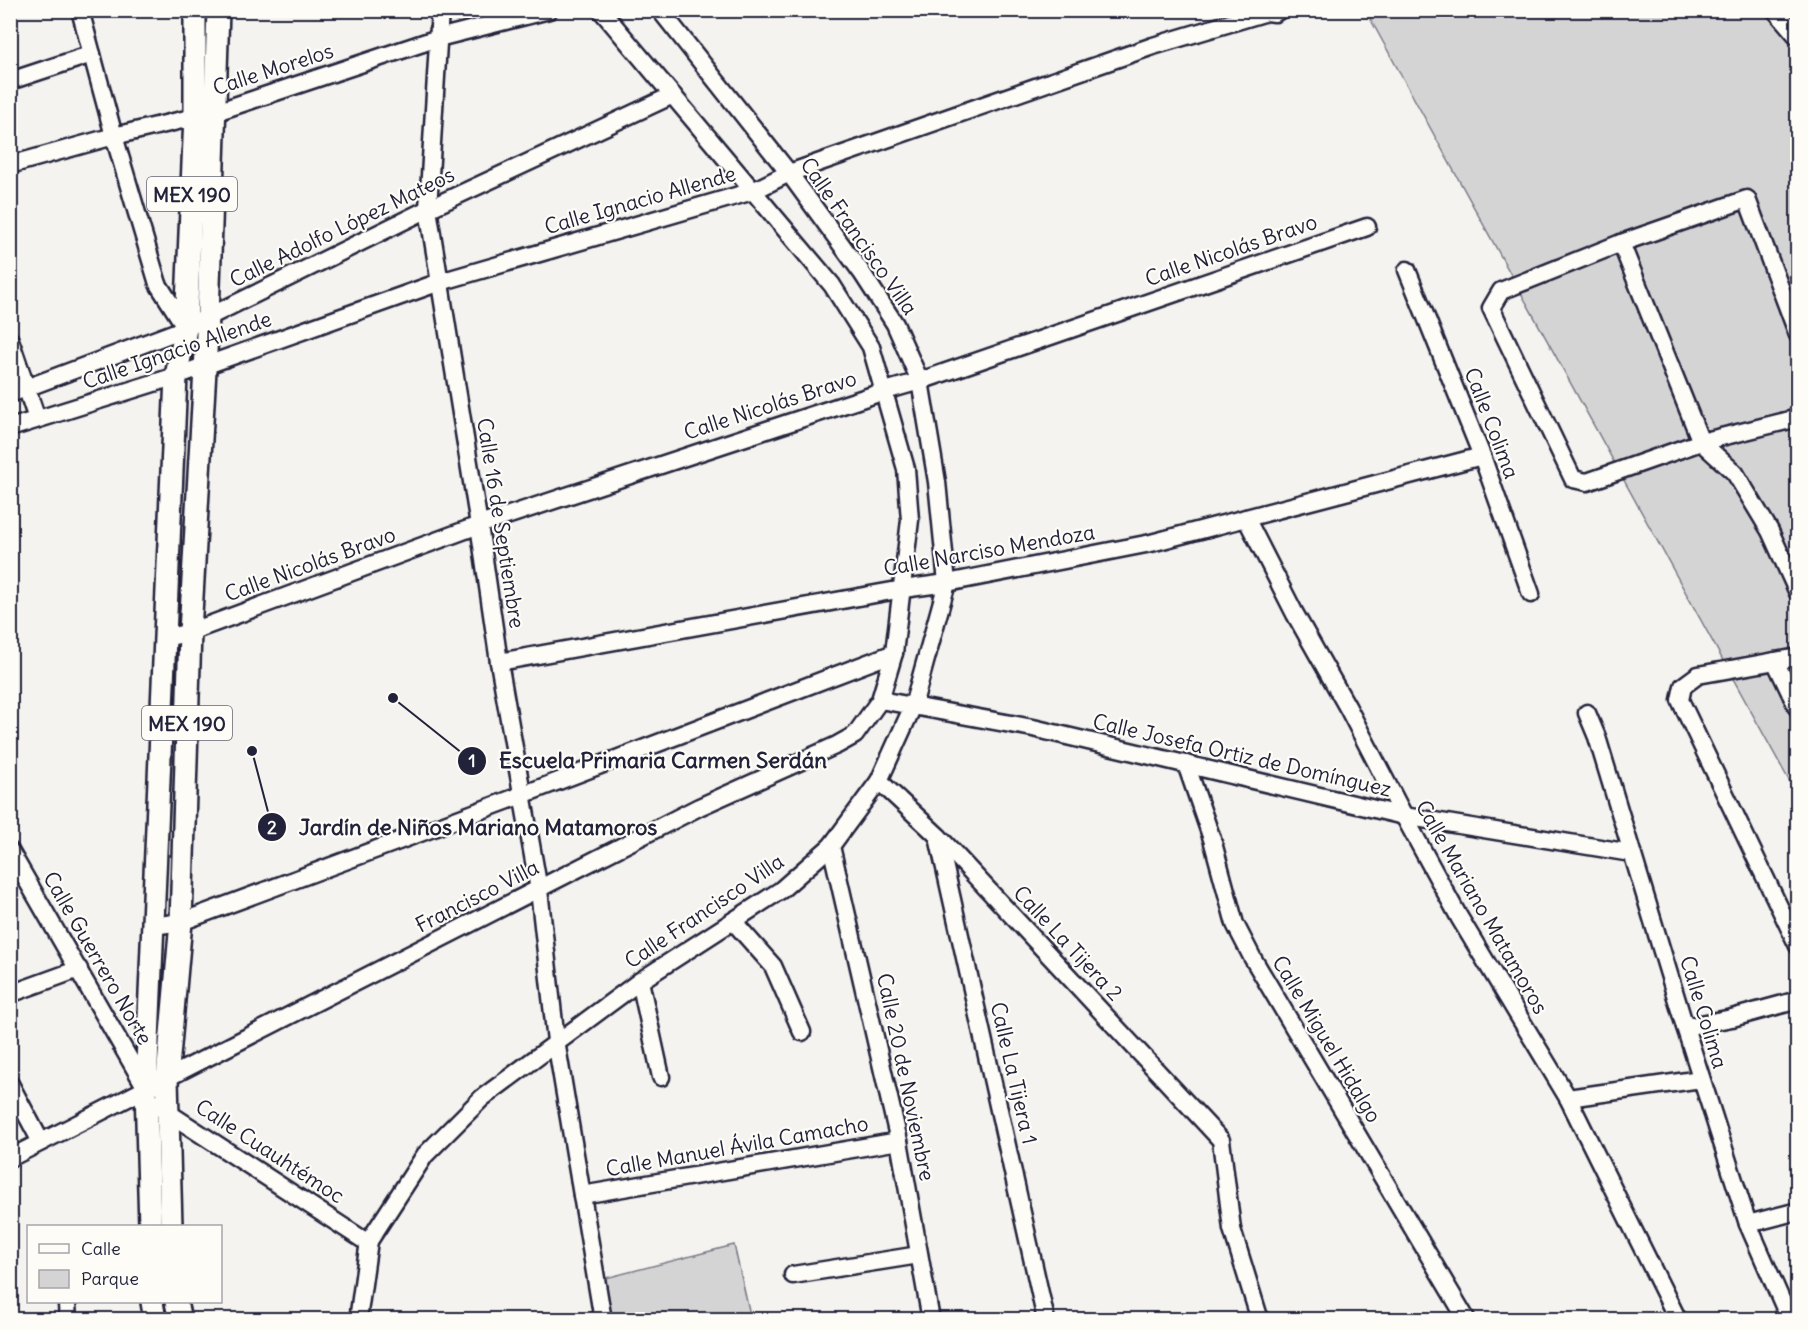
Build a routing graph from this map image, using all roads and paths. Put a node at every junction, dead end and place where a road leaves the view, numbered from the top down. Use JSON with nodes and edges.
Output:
{"nodes":[{"id":1,"x":80,"y":10,"type":"edge"},
{"id":2,"x":195,"y":10,"type":"edge"},
{"id":3,"x":219,"y":10,"type":"edge"},
{"id":4,"x":440,"y":10,"type":"edge"},
{"id":5,"x":549,"y":10,"type":"edge"},
{"id":6,"x":601,"y":10,"type":"edge"},
{"id":7,"x":660,"y":10,"type":"edge"},
{"id":8,"x":1280,"y":10,"type":"edge"},
{"id":9,"x":1775,"y":10,"type":"edge"},
{"id":10,"x":1797,"y":37,"type":"edge"},
{"id":11,"x":438,"y":38,"type":"junction"},
{"id":12,"x":92,"y":54,"type":"junction"},
{"id":13,"x":10,"y":81,"type":"edge"},
{"id":14,"x":672,"y":95,"type":"junction"},
{"id":15,"x":216,"y":112,"type":"junction"},
{"id":16,"x":195,"y":116,"type":"junction"},
{"id":17,"x":114,"y":136,"type":"junction"},
{"id":18,"x":10,"y":165,"type":"edge"},
{"id":19,"x":789,"y":173,"type":"junction"},
{"id":20,"x":753,"y":191,"type":"junction"},
{"id":21,"x":428,"y":210,"type":"junction"},
{"id":22,"x":1367,"y":227,"type":"dead end"},
{"id":23,"x":1621,"y":243,"type":"junction"},
{"id":24,"x":1407,"y":270,"type":"dead end"},
{"id":25,"x":440,"y":282,"type":"junction"},
{"id":26,"x":208,"y":317,"type":"junction"},
{"id":27,"x":186,"y":328,"type":"junction"},
{"id":28,"x":1797,"y":335,"type":"edge"},
{"id":29,"x":10,"y":340,"type":"edge"},
{"id":30,"x":204,"y":366,"type":"junction"},
{"id":31,"x":177,"y":376,"type":"junction"},
{"id":32,"x":920,"y":381,"type":"junction"},
{"id":33,"x":18,"y":391,"type":"edge"},
{"id":34,"x":885,"y":391,"type":"junction"},
{"id":35,"x":1797,"y":418,"type":"edge"},
{"id":36,"x":38,"y":419,"type":"junction"},
{"id":37,"x":10,"y":428,"type":"edge"},
{"id":38,"x":1701,"y":442,"type":"junction"},
{"id":39,"x":1482,"y":456,"type":"junction"},
{"id":40,"x":1246,"y":518,"type":"junction"},
{"id":41,"x":479,"y":525,"type":"junction"},
{"id":42,"x":947,"y":583,"type":"junction"},
{"id":43,"x":903,"y":589,"type":"junction"},
{"id":44,"x":1797,"y":593,"type":"edge"},
{"id":45,"x":1531,"y":594,"type":"dead end"},
{"id":46,"x":190,"y":632,"type":"junction"},
{"id":47,"x":166,"y":638,"type":"junction"},
{"id":48,"x":894,"y":652,"type":"junction"},
{"id":49,"x":1797,"y":657,"type":"edge"},
{"id":50,"x":1775,"y":661,"type":"junction"},
{"id":51,"x":499,"y":662,"type":"junction"},
{"id":52,"x":880,"y":700,"type":"junction"},
{"id":53,"x":913,"y":706,"type":"junction"},
{"id":54,"x":1797,"y":709,"type":"edge"},
{"id":55,"x":1587,"y":712,"type":"dead end"},
{"id":56,"x":1186,"y":764,"type":"junction"},
{"id":57,"x":879,"y":781,"type":"junction"},
{"id":58,"x":522,"y":795,"type":"junction"},
{"id":59,"x":1404,"y":816,"type":"junction"},
{"id":60,"x":938,"y":836,"type":"junction"},
{"id":61,"x":831,"y":846,"type":"junction"},
{"id":62,"x":10,"y":851,"type":"edge"},
{"id":63,"x":1631,"y":853,"type":"junction"},
{"id":64,"x":538,"y":890,"type":"junction"},
{"id":65,"x":733,"y":921,"type":"junction"},
{"id":66,"x":181,"y":922,"type":"junction"},
{"id":67,"x":153,"y":926,"type":"junction"},
{"id":68,"x":1797,"y":942,"type":"edge"},
{"id":69,"x":79,"y":969,"type":"junction"},
{"id":70,"x":640,"y":981,"type":"junction"},
{"id":71,"x":10,"y":994,"type":"edge"},
{"id":72,"x":1797,"y":1000,"type":"edge"},
{"id":73,"x":1685,"y":1027,"type":"junction"},
{"id":74,"x":802,"y":1032,"type":"dead end"},
{"id":75,"x":556,"y":1041,"type":"junction"},
{"id":76,"x":661,"y":1077,"type":"dead end"},
{"id":77,"x":167,"y":1079,"type":"junction"},
{"id":78,"x":1701,"y":1079,"type":"junction"},
{"id":79,"x":10,"y":1084,"type":"edge"},
{"id":80,"x":147,"y":1093,"type":"junction"},
{"id":81,"x":1568,"y":1098,"type":"junction"},
{"id":82,"x":168,"y":1111,"type":"junction"},
{"id":83,"x":899,"y":1141,"type":"junction"},
{"id":84,"x":41,"y":1142,"type":"junction"},
{"id":85,"x":10,"y":1158,"type":"edge"},
{"id":86,"x":582,"y":1195,"type":"junction"},
{"id":87,"x":1797,"y":1211,"type":"edge"},
{"id":88,"x":1748,"y":1224,"type":"junction"},
{"id":89,"x":150,"y":1225,"type":"edge"},
{"id":90,"x":171,"y":1225,"type":"edge"},
{"id":91,"x":369,"y":1241,"type":"junction"},
{"id":92,"x":919,"y":1255,"type":"junction"},
{"id":93,"x":793,"y":1275,"type":"dead end"},
{"id":94,"x":68,"y":1303,"type":"edge"},
{"id":95,"x":152,"y":1303,"type":"edge"},
{"id":96,"x":176,"y":1303,"type":"edge"},
{"id":97,"x":68,"y":1320,"type":"edge"},
{"id":98,"x":155,"y":1320,"type":"edge"},
{"id":99,"x":180,"y":1320,"type":"edge"},
{"id":100,"x":358,"y":1320,"type":"edge"},
{"id":101,"x":603,"y":1320,"type":"edge"},
{"id":102,"x":931,"y":1320,"type":"edge"},
{"id":103,"x":1046,"y":1320,"type":"edge"},
{"id":104,"x":1260,"y":1320,"type":"edge"},
{"id":105,"x":1467,"y":1320,"type":"edge"},
{"id":106,"x":1677,"y":1320,"type":"edge"},
{"id":107,"x":1790,"y":1320,"type":"edge"}],
"edges":[{"from":1,"to":12,"type":"street"},
{"from":2,"to":16,"type":"main road","number":"MEX 190"},
{"from":3,"to":15,"type":"main road","number":"MEX 190"},
{"from":4,"to":11,"type":"street","name":"Calle 16 de Septiembre"},
{"from":5,"to":11,"type":"street","name":"Calle Morelos"},
{"from":6,"to":14,"type":"street"},
{"from":7,"to":19,"type":"street","name":"Calle Francisco Villa"},
{"from":8,"to":19,"type":"street","name":"Calle Ignacio Allende"},
{"from":9,"to":10,"type":"street"},
{"from":11,"to":15,"type":"street","name":"Calle Morelos"},
{"from":11,"to":21,"type":"street","name":"Calle 16 de Septiembre"},
{"from":12,"to":13,"type":"street"},
{"from":12,"to":17,"type":"street"},
{"from":14,"to":20,"type":"street"},
{"from":14,"to":21,"type":"street","name":"Calle Adolfo López Mateos"},
{"from":15,"to":16,"type":"street","name":"Calle Morelos"},
{"from":15,"to":26,"type":"main road","number":"MEX 190"},
{"from":16,"to":17,"type":"street","name":"Calle Morelos"},
{"from":16,"to":27,"type":"main road","number":"MEX 190"},
{"from":17,"to":18,"type":"street","name":"Calle Morelos"},
{"from":17,"to":27,"type":"street"},
{"from":19,"to":20,"type":"street","name":"Calle Ignacio Allende"},
{"from":19,"to":32,"type":"street","name":"Calle Francisco Villa"},
{"from":20,"to":25,"type":"street","name":"Calle Ignacio Allende"},
{"from":20,"to":34,"type":"street"},
{"from":21,"to":25,"type":"street","name":"Calle 16 de Septiembre"},
{"from":21,"to":26,"type":"street","name":"Calle Adolfo López Mateos"},
{"from":22,"to":32,"type":"street","name":"Calle Nicolás Bravo"},
{"from":23,"to":28,"type":"street"},
{"from":23,"to":38,"type":"street"},
{"from":23,"to":38,"type":"street"},
{"from":24,"to":39,"type":"street","name":"Calle Colima"},
{"from":25,"to":30,"type":"street","name":"Calle Ignacio Allende"},
{"from":25,"to":41,"type":"street","name":"Calle 16 de Septiembre"},
{"from":26,"to":27,"type":"street","name":"Calle Adolfo López Mateos"},
{"from":26,"to":30,"type":"main road","number":"MEX 190"},
{"from":27,"to":31,"type":"main road","number":"MEX 190"},
{"from":27,"to":33,"type":"street","name":"Calle Adolfo López Mateos"},
{"from":29,"to":33,"type":"street"},
{"from":30,"to":31,"type":"street","name":"Calle Ignacio Allende"},
{"from":30,"to":46,"type":"main road","number":"MEX 190"},
{"from":31,"to":36,"type":"street","name":"Calle Ignacio Allende"},
{"from":31,"to":47,"type":"main road","number":"MEX 190"},
{"from":32,"to":34,"type":"street","name":"Calle Nicolás Bravo"},
{"from":32,"to":42,"type":"street","name":"Calle Francisco Villa"},
{"from":33,"to":36,"type":"street"},
{"from":34,"to":41,"type":"street","name":"Calle Nicolás Bravo"},
{"from":34,"to":43,"type":"street"},
{"from":35,"to":38,"type":"street"},
{"from":36,"to":37,"type":"street","name":"Calle Ignacio Allende"},
{"from":38,"to":44,"type":"street"},
{"from":39,"to":40,"type":"street","name":"Calle Narciso Mendoza"},
{"from":39,"to":45,"type":"street","name":"Calle Colima"},
{"from":40,"to":42,"type":"street","name":"Calle Narciso Mendoza"},
{"from":40,"to":59,"type":"street","name":"Calle Mariano Matamoros"},
{"from":41,"to":46,"type":"street","name":"Calle Nicolás Bravo"},
{"from":41,"to":51,"type":"street","name":"Calle 16 de Septiembre"},
{"from":42,"to":43,"type":"street","name":"Calle Narciso Mendoza"},
{"from":42,"to":53,"type":"street","name":"Calle Francisco Villa"},
{"from":43,"to":48,"type":"street"},
{"from":43,"to":51,"type":"street","name":"Calle Narciso Mendoza"},
{"from":46,"to":47,"type":"street","name":"Calle Nicolás Bravo"},
{"from":46,"to":66,"type":"main road","number":"MEX 190"},
{"from":47,"to":67,"type":"main road","number":"MEX 190"},
{"from":48,"to":52,"type":"street"},
{"from":48,"to":58,"type":"street"},
{"from":49,"to":50,"type":"street"},
{"from":50,"to":54,"type":"street"},
{"from":50,"to":68,"type":"street"},
{"from":51,"to":58,"type":"street","name":"Calle 16 de Septiembre"},
{"from":52,"to":53,"type":"street","name":"Calle Josefa Ortiz de Domínguez"},
{"from":52,"to":64,"type":"street","name":"Francisco Villa"},
{"from":53,"to":56,"type":"street","name":"Calle Josefa Ortiz de Domínguez"},
{"from":53,"to":57,"type":"street","name":"Calle Francisco Villa"},
{"from":55,"to":63,"type":"street","name":"Calle Colima"},
{"from":56,"to":59,"type":"street","name":"Calle Josefa Ortiz de Domínguez"},
{"from":56,"to":105,"type":"street","name":"Calle Miguel Hidalgo"},
{"from":57,"to":60,"type":"street","name":"Calle La Tijera 2"},
{"from":57,"to":61,"type":"street","name":"Calle Francisco Villa"},
{"from":58,"to":64,"type":"street","name":"Calle 16 de Septiembre"},
{"from":58,"to":66,"type":"street"},
{"from":59,"to":63,"type":"street","name":"Calle Josefa Ortiz de Domínguez"},
{"from":59,"to":81,"type":"street","name":"Calle Mariano Matamoros"},
{"from":60,"to":103,"type":"street","name":"Calle La Tijera 1"},
{"from":60,"to":104,"type":"street","name":"Calle La Tijera 2"},
{"from":61,"to":65,"type":"street","name":"Calle Francisco Villa"},
{"from":61,"to":83,"type":"street","name":"Calle 20 de Noviembre"},
{"from":62,"to":69,"type":"street","name":"Calle Guerrero Norte"},
{"from":63,"to":73,"type":"street","name":"Calle Colima"},
{"from":64,"to":75,"type":"street","name":"Calle 16 de Septiembre"},
{"from":64,"to":77,"type":"street","name":"Francisco Villa"},
{"from":65,"to":70,"type":"street","name":"Calle Francisco Villa"},
{"from":65,"to":74,"type":"street"},
{"from":66,"to":67,"type":"street"},
{"from":66,"to":77,"type":"main road","number":"MEX 190"},
{"from":67,"to":80,"type":"main road","number":"MEX 190"},
{"from":69,"to":71,"type":"street"},
{"from":69,"to":80,"type":"street","name":"Calle Guerrero Norte"},
{"from":70,"to":75,"type":"street","name":"Calle Francisco Villa"},
{"from":70,"to":76,"type":"street"},
{"from":72,"to":73,"type":"street"},
{"from":73,"to":78,"type":"street","name":"Calle Colima"},
{"from":75,"to":86,"type":"street","name":"Calle 16 de Septiembre"},
{"from":75,"to":91,"type":"street","name":"Calle Francisco Villa"},
{"from":77,"to":80,"type":"street","name":"Francisco Villa"},
{"from":77,"to":82,"type":"main road","number":"MEX 190"},
{"from":78,"to":81,"type":"street"},
{"from":78,"to":88,"type":"street","name":"Calle Colima"},
{"from":79,"to":84,"type":"street"},
{"from":80,"to":82,"type":"street","name":"Calle Cuauhtémoc"},
{"from":80,"to":84,"type":"street","name":"Francisco Villa"},
{"from":80,"to":89,"type":"main road","number":"MEX 190"},
{"from":81,"to":106,"type":"street","name":"Calle Mariano Matamoros"},
{"from":82,"to":90,"type":"main road","number":"MEX 190"},
{"from":82,"to":91,"type":"street","name":"Calle Cuauhtémoc"},
{"from":83,"to":86,"type":"street","name":"Calle Manuel Ávila Camacho"},
{"from":83,"to":92,"type":"street","name":"Calle 20 de Noviembre"},
{"from":84,"to":85,"type":"street","name":"Francisco Villa"},
{"from":86,"to":101,"type":"street","name":"Calle 16 de Septiembre"},
{"from":87,"to":88,"type":"street"},
{"from":88,"to":107,"type":"street","name":"Calle Colima"},
{"from":91,"to":100,"type":"street","name":"Calle Francisco Villa"},
{"from":92,"to":93,"type":"street"},
{"from":92,"to":102,"type":"street","name":"Calle 20 de Noviembre"},
{"from":94,"to":97,"type":"street"},
{"from":95,"to":98,"type":"main road"},
{"from":96,"to":99,"type":"main road"}]}
